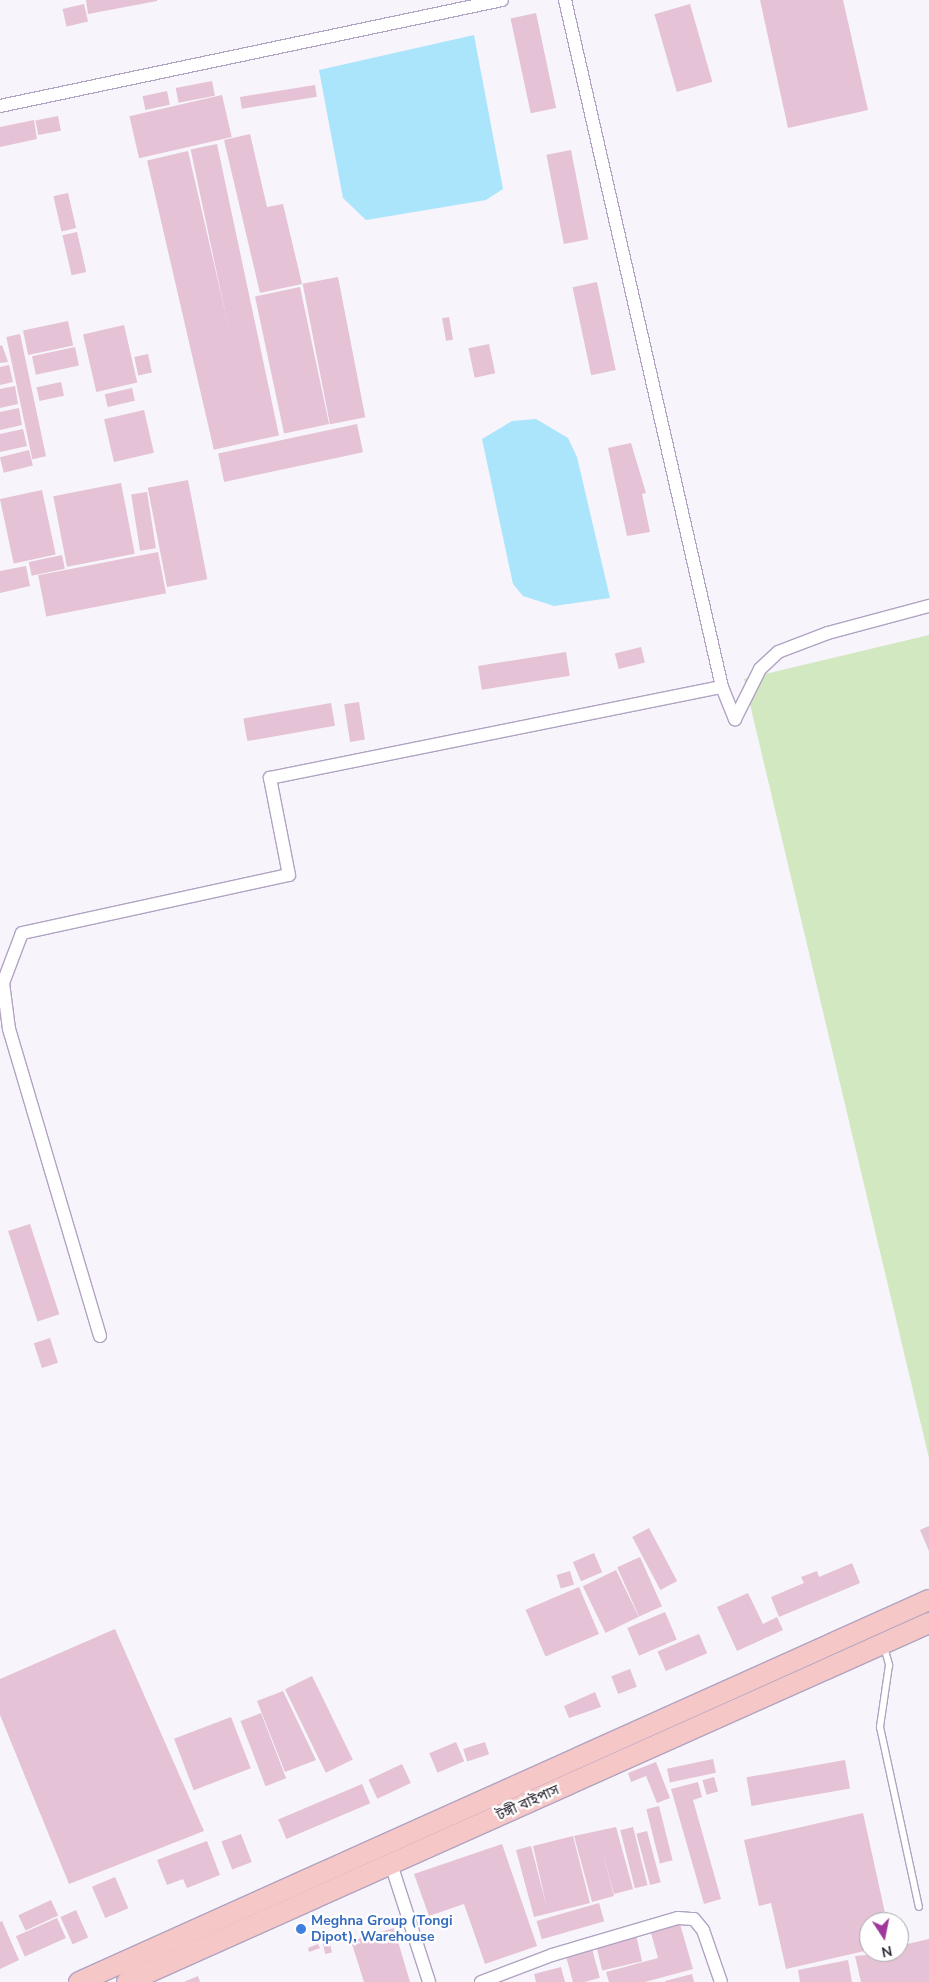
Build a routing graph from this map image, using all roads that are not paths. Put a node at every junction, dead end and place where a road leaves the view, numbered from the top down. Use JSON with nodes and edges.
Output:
{"nodes":[{"id":1,"x":502,"y":0,"type":"edge"},
{"id":2,"x":565,"y":0,"type":"edge"},
{"id":3,"x":0,"y":106,"type":"edge"},
{"id":4,"x":929,"y":606,"type":"edge"},
{"id":5,"x":722,"y":686,"type":"junction"},
{"id":6,"x":100,"y":1336,"type":"dead end"},
{"id":7,"x":929,"y":1600,"type":"edge"},
{"id":8,"x":929,"y":1623,"type":"edge"},
{"id":9,"x":883,"y":1644,"type":"junction"},
{"id":10,"x":391,"y":1864,"type":"junction"},
{"id":11,"x":919,"y":1907,"type":"dead end"},
{"id":12,"x":79,"y":1982,"type":"edge"},
{"id":13,"x":127,"y":1982,"type":"edge"},
{"id":14,"x":429,"y":1982,"type":"edge"},
{"id":15,"x":481,"y":1982,"type":"edge"},
{"id":16,"x":721,"y":1982,"type":"edge"}],
"edges":[{"from":1,"to":3,"type":"street"},
{"from":2,"to":5,"type":"street"},
{"from":4,"to":5,"type":"street"},
{"from":5,"to":6,"type":"street"},
{"from":7,"to":12,"type":"main road"},
{"from":8,"to":9,"type":"main road","name":"টঙ্গী বাইপাস"},
{"from":9,"to":10,"type":"main road","name":"টঙ্গী বাইপাস"},
{"from":9,"to":11,"type":"lane"},
{"from":10,"to":13,"type":"main road","name":"টঙ্গী বাইপাস"},
{"from":10,"to":14,"type":"street"},
{"from":15,"to":16,"type":"street"}]}
